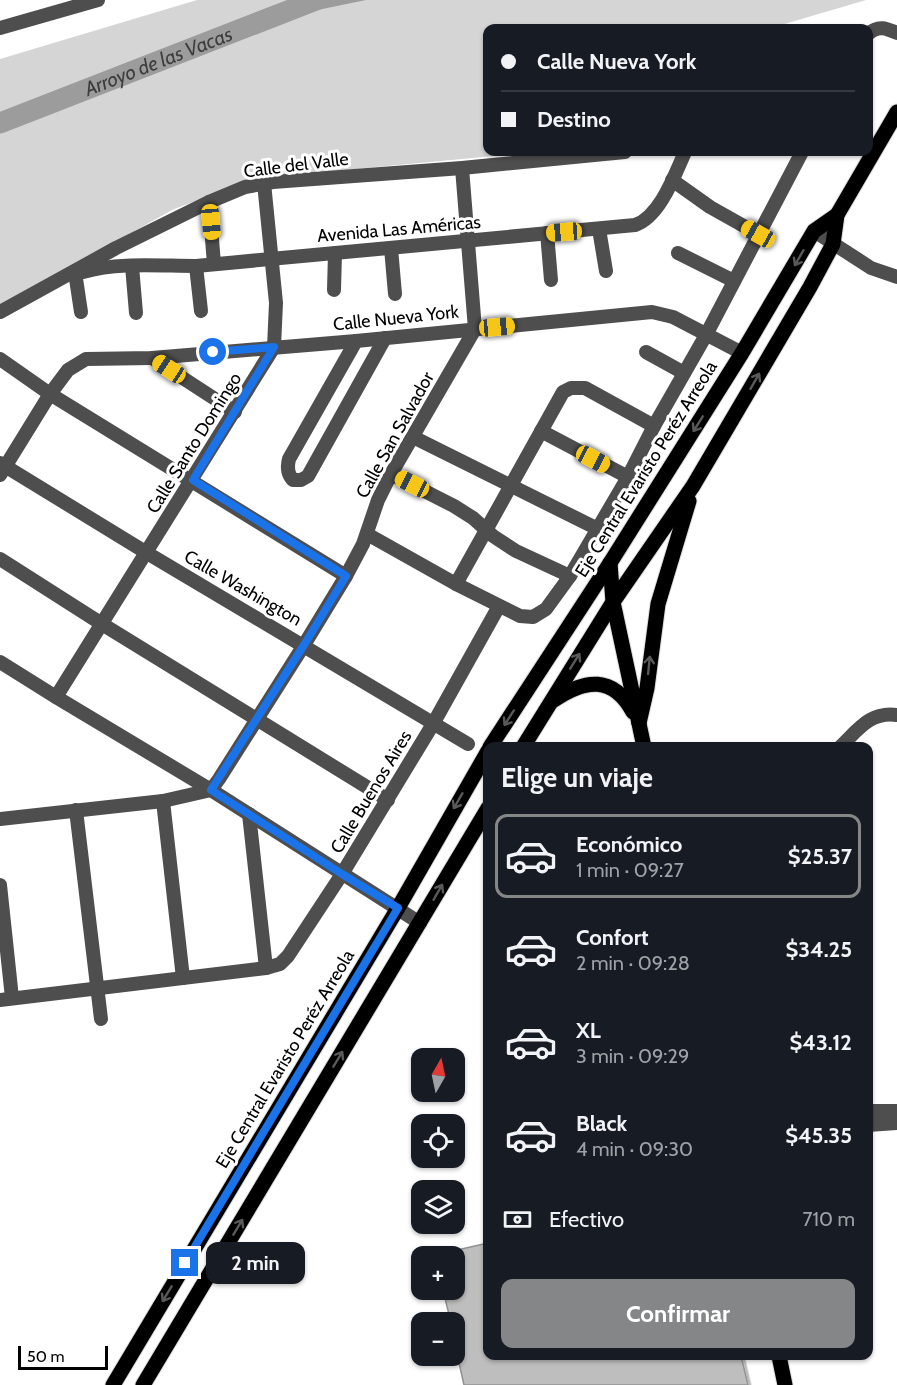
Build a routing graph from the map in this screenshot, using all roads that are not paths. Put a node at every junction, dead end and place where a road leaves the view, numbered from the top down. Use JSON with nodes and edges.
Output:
{"nodes":[{"id":1,"x":97,"y":0,"type":"edge"},
{"id":2,"x":0,"y":28,"type":"edge"},
{"id":3,"x":873,"y":30,"type":"edge"},
{"id":4,"x":897,"y":33,"type":"edge"},
{"id":5,"x":897,"y":112,"type":"edge"},
{"id":6,"x":873,"y":153,"type":"edge"},
{"id":7,"x":584,"y":156,"type":"edge"},
{"id":8,"x":683,"y":156,"type":"edge"},
{"id":9,"x":800,"y":156,"type":"edge"},
{"id":10,"x":871,"y":156,"type":"edge"},
{"id":11,"x":462,"y":168,"type":"junction"},
{"id":12,"x":672,"y":180,"type":"junction"},
{"id":13,"x":264,"y":183,"type":"junction"},
{"id":14,"x":209,"y":202,"type":"junction"},
{"id":15,"x":837,"y":215,"type":"junction"},
{"id":16,"x":599,"y":229,"type":"junction"},
{"id":17,"x":814,"y":231,"type":"junction"},
{"id":18,"x":547,"y":233,"type":"junction"},
{"id":19,"x":758,"y":234,"type":"junction"},
{"id":20,"x":468,"y":241,"type":"junction"},
{"id":21,"x":833,"y":244,"type":"junction"},
{"id":22,"x":392,"y":248,"type":"junction"},
{"id":23,"x":335,"y":253,"type":"junction"},
{"id":24,"x":678,"y":253,"type":"dead end"},
{"id":25,"x":273,"y":258,"type":"junction"},
{"id":26,"x":214,"y":264,"type":"junction"},
{"id":27,"x":132,"y":266,"type":"junction"},
{"id":28,"x":196,"y":266,"type":"junction"},
{"id":29,"x":606,"y":272,"type":"dead end"},
{"id":30,"x":75,"y":273,"type":"junction"},
{"id":31,"x":897,"y":277,"type":"edge"},
{"id":32,"x":551,"y":280,"type":"dead end"},
{"id":33,"x":734,"y":282,"type":"junction"},
{"id":34,"x":334,"y":290,"type":"dead end"},
{"id":35,"x":395,"y":294,"type":"dead end"},
{"id":36,"x":201,"y":311,"type":"dead end"},
{"id":37,"x":0,"y":312,"type":"edge"},
{"id":38,"x":81,"y":312,"type":"dead end"},
{"id":39,"x":136,"y":313,"type":"dead end"},
{"id":40,"x":475,"y":329,"type":"junction"},
{"id":41,"x":706,"y":334,"type":"junction"},
{"id":42,"x":385,"y":338,"type":"junction"},
{"id":43,"x":356,"y":341,"type":"junction"},
{"id":44,"x":274,"y":347,"type":"junction"},
{"id":45,"x":646,"y":352,"type":"dead end"},
{"id":46,"x":742,"y":353,"type":"junction"},
{"id":47,"x":152,"y":358,"type":"junction"},
{"id":48,"x":0,"y":359,"type":"edge"},
{"id":49,"x":684,"y":373,"type":"junction"},
{"id":50,"x":50,"y":393,"type":"junction"},
{"id":51,"x":235,"y":412,"type":"junction"},
{"id":52,"x":654,"y":426,"type":"junction"},
{"id":53,"x":541,"y":431,"type":"junction"},
{"id":54,"x":413,"y":436,"type":"junction"},
{"id":55,"x":2,"y":468,"type":"edge"},
{"id":56,"x":391,"y":474,"type":"junction"},
{"id":57,"x":628,"y":477,"type":"junction"},
{"id":58,"x":193,"y":480,"type":"junction"},
{"id":59,"x":511,"y":486,"type":"junction"},
{"id":60,"x":693,"y":486,"type":"junction"},
{"id":61,"x":486,"y":528,"type":"junction"},
{"id":62,"x":598,"y":529,"type":"junction"},
{"id":63,"x":367,"y":534,"type":"junction"},
{"id":64,"x":147,"y":553,"type":"junction"},
{"id":65,"x":0,"y":560,"type":"edge"},
{"id":66,"x":610,"y":563,"type":"junction"},
{"id":67,"x":346,"y":576,"type":"junction"},
{"id":68,"x":570,"y":576,"type":"junction"},
{"id":69,"x":456,"y":584,"type":"junction"},
{"id":70,"x":613,"y":602,"type":"junction"},
{"id":71,"x":499,"y":606,"type":"junction"},
{"id":72,"x":102,"y":624,"type":"junction"},
{"id":73,"x":304,"y":645,"type":"junction"},
{"id":74,"x":0,"y":662,"type":"edge"},
{"id":75,"x":56,"y":697,"type":"junction"},
{"id":76,"x":548,"y":705,"type":"junction"},
{"id":77,"x":897,"y":715,"type":"edge"},
{"id":78,"x":257,"y":719,"type":"junction"},
{"id":79,"x":639,"y":723,"type":"junction"},
{"id":80,"x":433,"y":724,"type":"junction"},
{"id":81,"x":494,"y":742,"type":"edge"},
{"id":82,"x":526,"y":742,"type":"edge"},
{"id":83,"x":643,"y":742,"type":"edge"},
{"id":84,"x":845,"y":742,"type":"edge"},
{"id":85,"x":468,"y":744,"type":"dead end"},
{"id":86,"x":483,"y":759,"type":"edge"},
{"id":87,"x":211,"y":790,"type":"junction"},
{"id":88,"x":388,"y":800,"type":"junction"},
{"id":89,"x":163,"y":801,"type":"junction"},
{"id":90,"x":76,"y":810,"type":"junction"},
{"id":91,"x":249,"y":814,"type":"junction"},
{"id":92,"x":483,"y":816,"type":"edge"},
{"id":93,"x":0,"y":819,"type":"edge"},
{"id":94,"x":342,"y":874,"type":"junction"},
{"id":95,"x":0,"y":885,"type":"edge"},
{"id":96,"x":398,"y":908,"type":"junction"},
{"id":97,"x":420,"y":923,"type":"junction"},
{"id":98,"x":266,"y":968,"type":"junction"},
{"id":99,"x":183,"y":978,"type":"junction"},
{"id":100,"x":98,"y":988,"type":"junction"},
{"id":101,"x":6,"y":999,"type":"edge"},
{"id":102,"x":101,"y":1019,"type":"dead end"},
{"id":103,"x":282,"y":1101,"type":"junction"},
{"id":104,"x":873,"y":1111,"type":"edge"},
{"id":105,"x":897,"y":1111,"type":"edge"},
{"id":106,"x":304,"y":1115,"type":"junction"},
{"id":107,"x":897,"y":1123,"type":"edge"},
{"id":108,"x":873,"y":1125,"type":"edge"},
{"id":109,"x":780,"y":1360,"type":"edge"},
{"id":110,"x":113,"y":1385,"type":"edge"},
{"id":111,"x":143,"y":1385,"type":"edge"},
{"id":112,"x":785,"y":1385,"type":"edge"}],
"edges":[{"from":1,"to":2,"type":"street"},
{"from":3,"to":4,"type":"street"},
{"from":5,"to":6,"type":"main road","name":"Eje Central Evaristo Peréz Arreola"},
{"from":7,"to":11,"type":"street","name":"Calle del Valle"},
{"from":8,"to":12,"type":"street","name":"Avenida Las Américas"},
{"from":9,"to":19,"type":"street"},
{"from":10,"to":15,"type":"main road","name":"Eje Central Evaristo Peréz Arreola"},
{"from":11,"to":13,"type":"street","name":"Calle del Valle"},
{"from":11,"to":20,"type":"street"},
{"from":12,"to":16,"type":"street","name":"Avenida Las Américas"},
{"from":12,"to":19,"type":"street"},
{"from":13,"to":14,"type":"street","name":"Calle del Valle"},
{"from":13,"to":25,"type":"street","name":"Calle Santo Domingo"},
{"from":14,"to":26,"type":"street"},
{"from":14,"to":30,"type":"street","name":"Calle del Valle"},
{"from":15,"to":17,"type":"main road","name":"Eje Central Evaristo Peréz Arreola"},
{"from":15,"to":21,"type":"main road","name":"Eje Central Evaristo Peréz Arreola"},
{"from":16,"to":18,"type":"street","name":"Avenida Las Américas"},
{"from":16,"to":29,"type":"street"},
{"from":17,"to":21,"type":"street"},
{"from":17,"to":46,"type":"main road","name":"Eje Central Evaristo Peréz Arreola","one_way":true},
{"from":18,"to":20,"type":"street","name":"Avenida Las Américas"},
{"from":18,"to":32,"type":"street"},
{"from":19,"to":33,"type":"street"},
{"from":20,"to":22,"type":"street","name":"Avenida Las Américas"},
{"from":20,"to":40,"type":"street"},
{"from":21,"to":31,"type":"street"},
{"from":60,"to":21,"type":"main road","name":"Eje Central Evaristo Peréz Arreola","one_way":true},
{"from":22,"to":23,"type":"street","name":"Avenida Las Américas"},
{"from":22,"to":35,"type":"street"},
{"from":23,"to":25,"type":"street","name":"Avenida Las Américas"},
{"from":23,"to":34,"type":"street"},
{"from":24,"to":33,"type":"street"},
{"from":25,"to":26,"type":"street","name":"Avenida Las Américas"},
{"from":25,"to":44,"type":"street","name":"Calle Santo Domingo"},
{"from":26,"to":28,"type":"street","name":"Avenida Las Américas"},
{"from":27,"to":28,"type":"street","name":"Avenida Las Américas"},
{"from":27,"to":30,"type":"street","name":"Avenida Las Américas"},
{"from":27,"to":39,"type":"street"},
{"from":28,"to":36,"type":"street"},
{"from":30,"to":37,"type":"street","name":"Calle del Valle"},
{"from":30,"to":38,"type":"street"},
{"from":33,"to":41,"type":"street"},
{"from":40,"to":41,"type":"street","name":"Calle Nueva York"},
{"from":40,"to":42,"type":"street","name":"Calle Nueva York"},
{"from":40,"to":54,"type":"street","name":"Calle San Salvador"},
{"from":41,"to":46,"type":"street","name":"Calle Nueva York"},
{"from":41,"to":49,"type":"street"},
{"from":42,"to":43,"type":"street","name":"Calle Nueva York"},
{"from":42,"to":43,"type":"street"},
{"from":43,"to":44,"type":"street","name":"Calle Nueva York"},
{"from":44,"to":47,"type":"street","name":"Calle Nueva York"},
{"from":44,"to":51,"type":"street","name":"Calle Santo Domingo"},
{"from":45,"to":49,"type":"street"},
{"from":46,"to":66,"type":"main road","name":"Eje Central Evaristo Peréz Arreola","one_way":true},
{"from":47,"to":50,"type":"street","name":"Calle Nueva York"},
{"from":47,"to":51,"type":"street"},
{"from":48,"to":50,"type":"street"},
{"from":49,"to":52,"type":"street"},
{"from":50,"to":55,"type":"street"},
{"from":50,"to":58,"type":"street"},
{"from":51,"to":58,"type":"street","name":"Calle Santo Domingo"},
{"from":52,"to":53,"type":"street"},
{"from":52,"to":57,"type":"street"},
{"from":53,"to":57,"type":"street"},
{"from":53,"to":59,"type":"street"},
{"from":54,"to":56,"type":"street","name":"Calle San Salvador"},
{"from":54,"to":59,"type":"street"},
{"from":55,"to":64,"type":"street","name":"Calle Washington"},
{"from":56,"to":61,"type":"street"},
{"from":56,"to":63,"type":"street","name":"Calle San Salvador"},
{"from":57,"to":62,"type":"street"},
{"from":58,"to":64,"type":"street","name":"Calle Santo Domingo"},
{"from":58,"to":67,"type":"street"},
{"from":59,"to":61,"type":"street"},
{"from":59,"to":62,"type":"street"},
{"from":60,"to":70,"type":"main road","name":"Eje Central Evaristo Peréz Arreola"},
{"from":79,"to":60,"type":"main road","one_way":true},
{"from":61,"to":68,"type":"street"},
{"from":61,"to":69,"type":"street"},
{"from":62,"to":68,"type":"street"},
{"from":63,"to":67,"type":"street","name":"Calle San Salvador"},
{"from":63,"to":69,"type":"street"},
{"from":64,"to":72,"type":"street","name":"Calle Santo Domingo"},
{"from":64,"to":73,"type":"street","name":"Calle Washington"},
{"from":65,"to":72,"type":"street"},
{"from":66,"to":70,"type":"main road"},
{"from":66,"to":81,"type":"main road","name":"Eje Central Evaristo Peréz Arreola","one_way":true},
{"from":67,"to":73,"type":"street","name":"Calle San Salvador"},
{"from":68,"to":71,"type":"street"},
{"from":69,"to":71,"type":"street"},
{"from":76,"to":70,"type":"main road","name":"Eje Central Evaristo Peréz Arreola","one_way":true},
{"from":70,"to":79,"type":"main road"},
{"from":71,"to":80,"type":"street","name":"Calle Buenos Aires"},
{"from":72,"to":75,"type":"street","name":"Calle Santo Domingo"},
{"from":72,"to":78,"type":"street"},
{"from":73,"to":78,"type":"street","name":"Calle San Salvador"},
{"from":73,"to":80,"type":"street","name":"Calle Washington"},
{"from":74,"to":75,"type":"street"},
{"from":75,"to":87,"type":"street"},
{"from":76,"to":79,"type":"main road"},
{"from":76,"to":82,"type":"main road","name":"Eje Central Evaristo Peréz Arreola"},
{"from":77,"to":84,"type":"street"},
{"from":78,"to":87,"type":"street","name":"Calle San Salvador"},
{"from":78,"to":88,"type":"street"},
{"from":79,"to":83,"type":"main road"},
{"from":80,"to":85,"type":"street","name":"Calle Washington"},
{"from":80,"to":88,"type":"street","name":"Calle Buenos Aires"},
{"from":86,"to":96,"type":"main road","name":"Eje Central Evaristo Peréz Arreola","one_way":true},
{"from":87,"to":89,"type":"street"},
{"from":87,"to":91,"type":"street"},
{"from":88,"to":94,"type":"street","name":"Calle Buenos Aires"},
{"from":89,"to":90,"type":"street"},
{"from":89,"to":99,"type":"street"},
{"from":90,"to":93,"type":"street"},
{"from":90,"to":100,"type":"street"},
{"from":91,"to":94,"type":"street"},
{"from":91,"to":98,"type":"street"},
{"from":97,"to":92,"type":"main road","one_way":true},
{"from":94,"to":96,"type":"street"},
{"from":94,"to":98,"type":"street","name":"Calle Buenos Aires"},
{"from":95,"to":101,"type":"street"},
{"from":96,"to":97,"type":"street"},
{"from":96,"to":103,"type":"main road","name":"Eje Central Evaristo Peréz Arreola"},
{"from":106,"to":97,"type":"main road","one_way":true},
{"from":98,"to":99,"type":"street","name":"Calle Buenos Aires"},
{"from":99,"to":100,"type":"street","name":"Calle Buenos Aires"},
{"from":100,"to":101,"type":"street","name":"Calle Buenos Aires"},
{"from":100,"to":102,"type":"street"},
{"from":103,"to":106,"type":"main road"},
{"from":103,"to":110,"type":"main road","name":"Eje Central Evaristo Peréz Arreola","one_way":true},
{"from":104,"to":105,"type":"street"},
{"from":111,"to":106,"type":"main road","one_way":true},
{"from":107,"to":108,"type":"street"},
{"from":109,"to":112,"type":"main road"}]}
